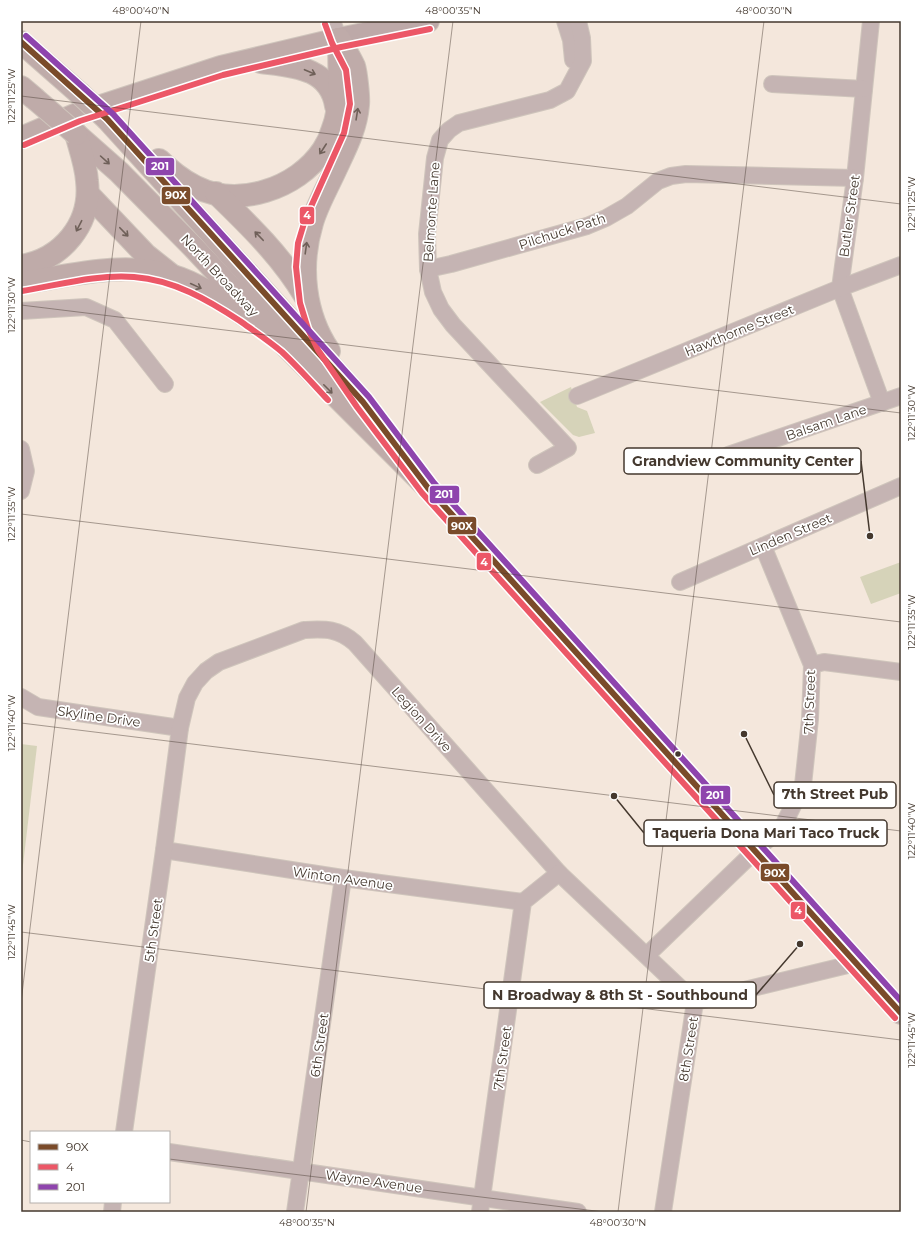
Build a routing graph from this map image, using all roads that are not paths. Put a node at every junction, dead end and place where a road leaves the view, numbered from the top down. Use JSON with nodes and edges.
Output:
{"nodes":[{"id":1,"x":428,"y":21,"type":"edge"},
{"id":2,"x":565,"y":21,"type":"edge"},
{"id":3,"x":578,"y":21,"type":"edge"},
{"id":4,"x":871,"y":21,"type":"edge"},
{"id":5,"x":336,"y":30,"type":"edge"},
{"id":6,"x":21,"y":42,"type":"edge"},
{"id":7,"x":244,"y":60,"type":"junction"},
{"id":8,"x":574,"y":77,"type":"junction"},
{"id":9,"x":772,"y":84,"type":"dead end"},
{"id":10,"x":864,"y":89,"type":"junction"},
{"id":11,"x":28,"y":92,"type":"edge"},
{"id":12,"x":338,"y":113,"type":"junction"},
{"id":13,"x":107,"y":119,"type":"junction"},
{"id":14,"x":76,"y":134,"type":"junction"},
{"id":15,"x":21,"y":138,"type":"edge"},
{"id":16,"x":855,"y":178,"type":"junction"},
{"id":17,"x":216,"y":193,"type":"junction"},
{"id":18,"x":88,"y":194,"type":"junction"},
{"id":19,"x":901,"y":265,"type":"edge"},
{"id":20,"x":21,"y":266,"type":"edge"},
{"id":21,"x":428,"y":269,"type":"junction"},
{"id":22,"x":171,"y":275,"type":"junction"},
{"id":23,"x":21,"y":283,"type":"edge"},
{"id":24,"x":840,"y":288,"type":"junction"},
{"id":25,"x":308,"y":301,"type":"junction"},
{"id":26,"x":21,"y":311,"type":"edge"},
{"id":27,"x":281,"y":341,"type":"junction"},
{"id":28,"x":165,"y":384,"type":"dead end"},
{"id":29,"x":577,"y":396,"type":"dead end"},
{"id":30,"x":901,"y":396,"type":"edge"},
{"id":31,"x":363,"y":402,"type":"junction"},
{"id":32,"x":882,"y":403,"type":"junction"},
{"id":33,"x":21,"y":449,"type":"edge"},
{"id":34,"x":728,"y":455,"type":"dead end"},
{"id":35,"x":537,"y":465,"type":"dead end"},
{"id":36,"x":901,"y":486,"type":"edge"},
{"id":37,"x":428,"y":488,"type":"junction"},
{"id":38,"x":21,"y":491,"type":"edge"},
{"id":39,"x":763,"y":546,"type":"junction"},
{"id":40,"x":680,"y":582,"type":"dead end"},
{"id":41,"x":812,"y":665,"type":"junction"},
{"id":42,"x":901,"y":672,"type":"edge"},
{"id":43,"x":21,"y":697,"type":"edge"},
{"id":44,"x":180,"y":728,"type":"junction"},
{"id":45,"x":164,"y":850,"type":"junction"},
{"id":46,"x":755,"y":851,"type":"junction"},
{"id":47,"x":559,"y":873,"type":"junction"},
{"id":48,"x":343,"y":878,"type":"junction"},
{"id":49,"x":523,"y":902,"type":"junction"},
{"id":50,"x":647,"y":956,"type":"junction"},
{"id":51,"x":856,"y":963,"type":"junction"},
{"id":52,"x":695,"y":1002,"type":"junction"},
{"id":53,"x":901,"y":1013,"type":"edge"},
{"id":54,"x":124,"y":1131,"type":"edge"},
{"id":55,"x":170,"y":1152,"type":"edge"},
{"id":56,"x":301,"y":1171,"type":"junction"},
{"id":57,"x":481,"y":1204,"type":"edge"},
{"id":58,"x":295,"y":1212,"type":"edge"},
{"id":59,"x":578,"y":1212,"type":"edge"},
{"id":60,"x":663,"y":1212,"type":"edge"}],
"edges":[{"from":1,"to":5,"type":"main road"},
{"from":2,"to":8,"type":"street"},
{"from":3,"to":8,"type":"street","name":"Belmonte Lane"},
{"from":4,"to":10,"type":"street","name":"Butler Street"},
{"from":5,"to":7,"type":"main road"},
{"from":5,"to":12,"type":"main road"},
{"from":25,"to":5,"type":"main road","one_way":true},
{"from":6,"to":13,"type":"main road","bridge":true},
{"from":7,"to":12,"type":"main road","one_way":true},
{"from":7,"to":15,"type":"main road"},
{"from":8,"to":21,"type":"street","name":"Belmonte Lane"},
{"from":9,"to":10,"type":"street"},
{"from":10,"to":16,"type":"street","name":"Butler Street"},
{"from":11,"to":14,"type":"main road","name":"North Broadway","bridge":true},
{"from":12,"to":17,"type":"main road","one_way":true},
{"from":13,"to":17,"type":"main road"},
{"from":13,"to":31,"type":"main road","name":"North Broadway"},
{"from":14,"to":18,"type":"main road"},
{"from":14,"to":27,"type":"main road","name":"North Broadway","one_way":true},
{"from":16,"to":21,"type":"street","name":"Pilchuck Path"},
{"from":16,"to":24,"type":"street","name":"Butler Street"},
{"from":25,"to":17,"type":"main road","one_way":true},
{"from":18,"to":20,"type":"main road","one_way":true},
{"from":18,"to":22,"type":"main road","one_way":true},
{"from":19,"to":24,"type":"street","name":"Hawthorne Street"},
{"from":21,"to":35,"type":"street","name":"Belmonte Lane"},
{"from":22,"to":23,"type":"main road"},
{"from":22,"to":27,"type":"main road","one_way":true},
{"from":24,"to":29,"type":"street","name":"Hawthorne Street"},
{"from":24,"to":32,"type":"street","name":"Butler Street"},
{"from":25,"to":31,"type":"main road"},
{"from":26,"to":28,"type":"street"},
{"from":27,"to":37,"type":"main road","name":"North Broadway","one_way":true},
{"from":30,"to":32,"type":"street","name":"Balsam Lane"},
{"from":31,"to":37,"type":"main road","name":"North Broadway"},
{"from":32,"to":34,"type":"street","name":"Balsam Lane"},
{"from":33,"to":38,"type":"street"},
{"from":36,"to":39,"type":"street","name":"Linden Street"},
{"from":37,"to":46,"type":"main road","name":"North Broadway"},
{"from":39,"to":40,"type":"street","name":"Linden Street"},
{"from":39,"to":41,"type":"street","name":"7th Street"},
{"from":41,"to":42,"type":"street"},
{"from":41,"to":46,"type":"street","name":"7th Street"},
{"from":43,"to":44,"type":"street","name":"Skyline Drive"},
{"from":44,"to":45,"type":"street","name":"5th Street"},
{"from":44,"to":47,"type":"street","name":"Legion Drive"},
{"from":45,"to":48,"type":"street","name":"Winton Avenue"},
{"from":45,"to":54,"type":"street","name":"5th Street"},
{"from":46,"to":50,"type":"street"},
{"from":46,"to":51,"type":"main road","name":"North Broadway"},
{"from":47,"to":49,"type":"street"},
{"from":47,"to":50,"type":"street","name":"Legion Drive"},
{"from":48,"to":49,"type":"street","name":"Winton Avenue"},
{"from":48,"to":56,"type":"street","name":"6th Street"},
{"from":49,"to":57,"type":"street","name":"7th Street"},
{"from":50,"to":52,"type":"street","name":"Legion Drive"},
{"from":51,"to":52,"type":"street","name":"8th Street"},
{"from":51,"to":53,"type":"main road","name":"North Broadway"},
{"from":52,"to":60,"type":"street","name":"8th Street"},
{"from":55,"to":56,"type":"street","name":"Wayne Avenue"},
{"from":56,"to":57,"type":"street","name":"Wayne Avenue"},
{"from":56,"to":58,"type":"street","name":"6th Street"},
{"from":57,"to":59,"type":"street","name":"Wayne Avenue"}]}
